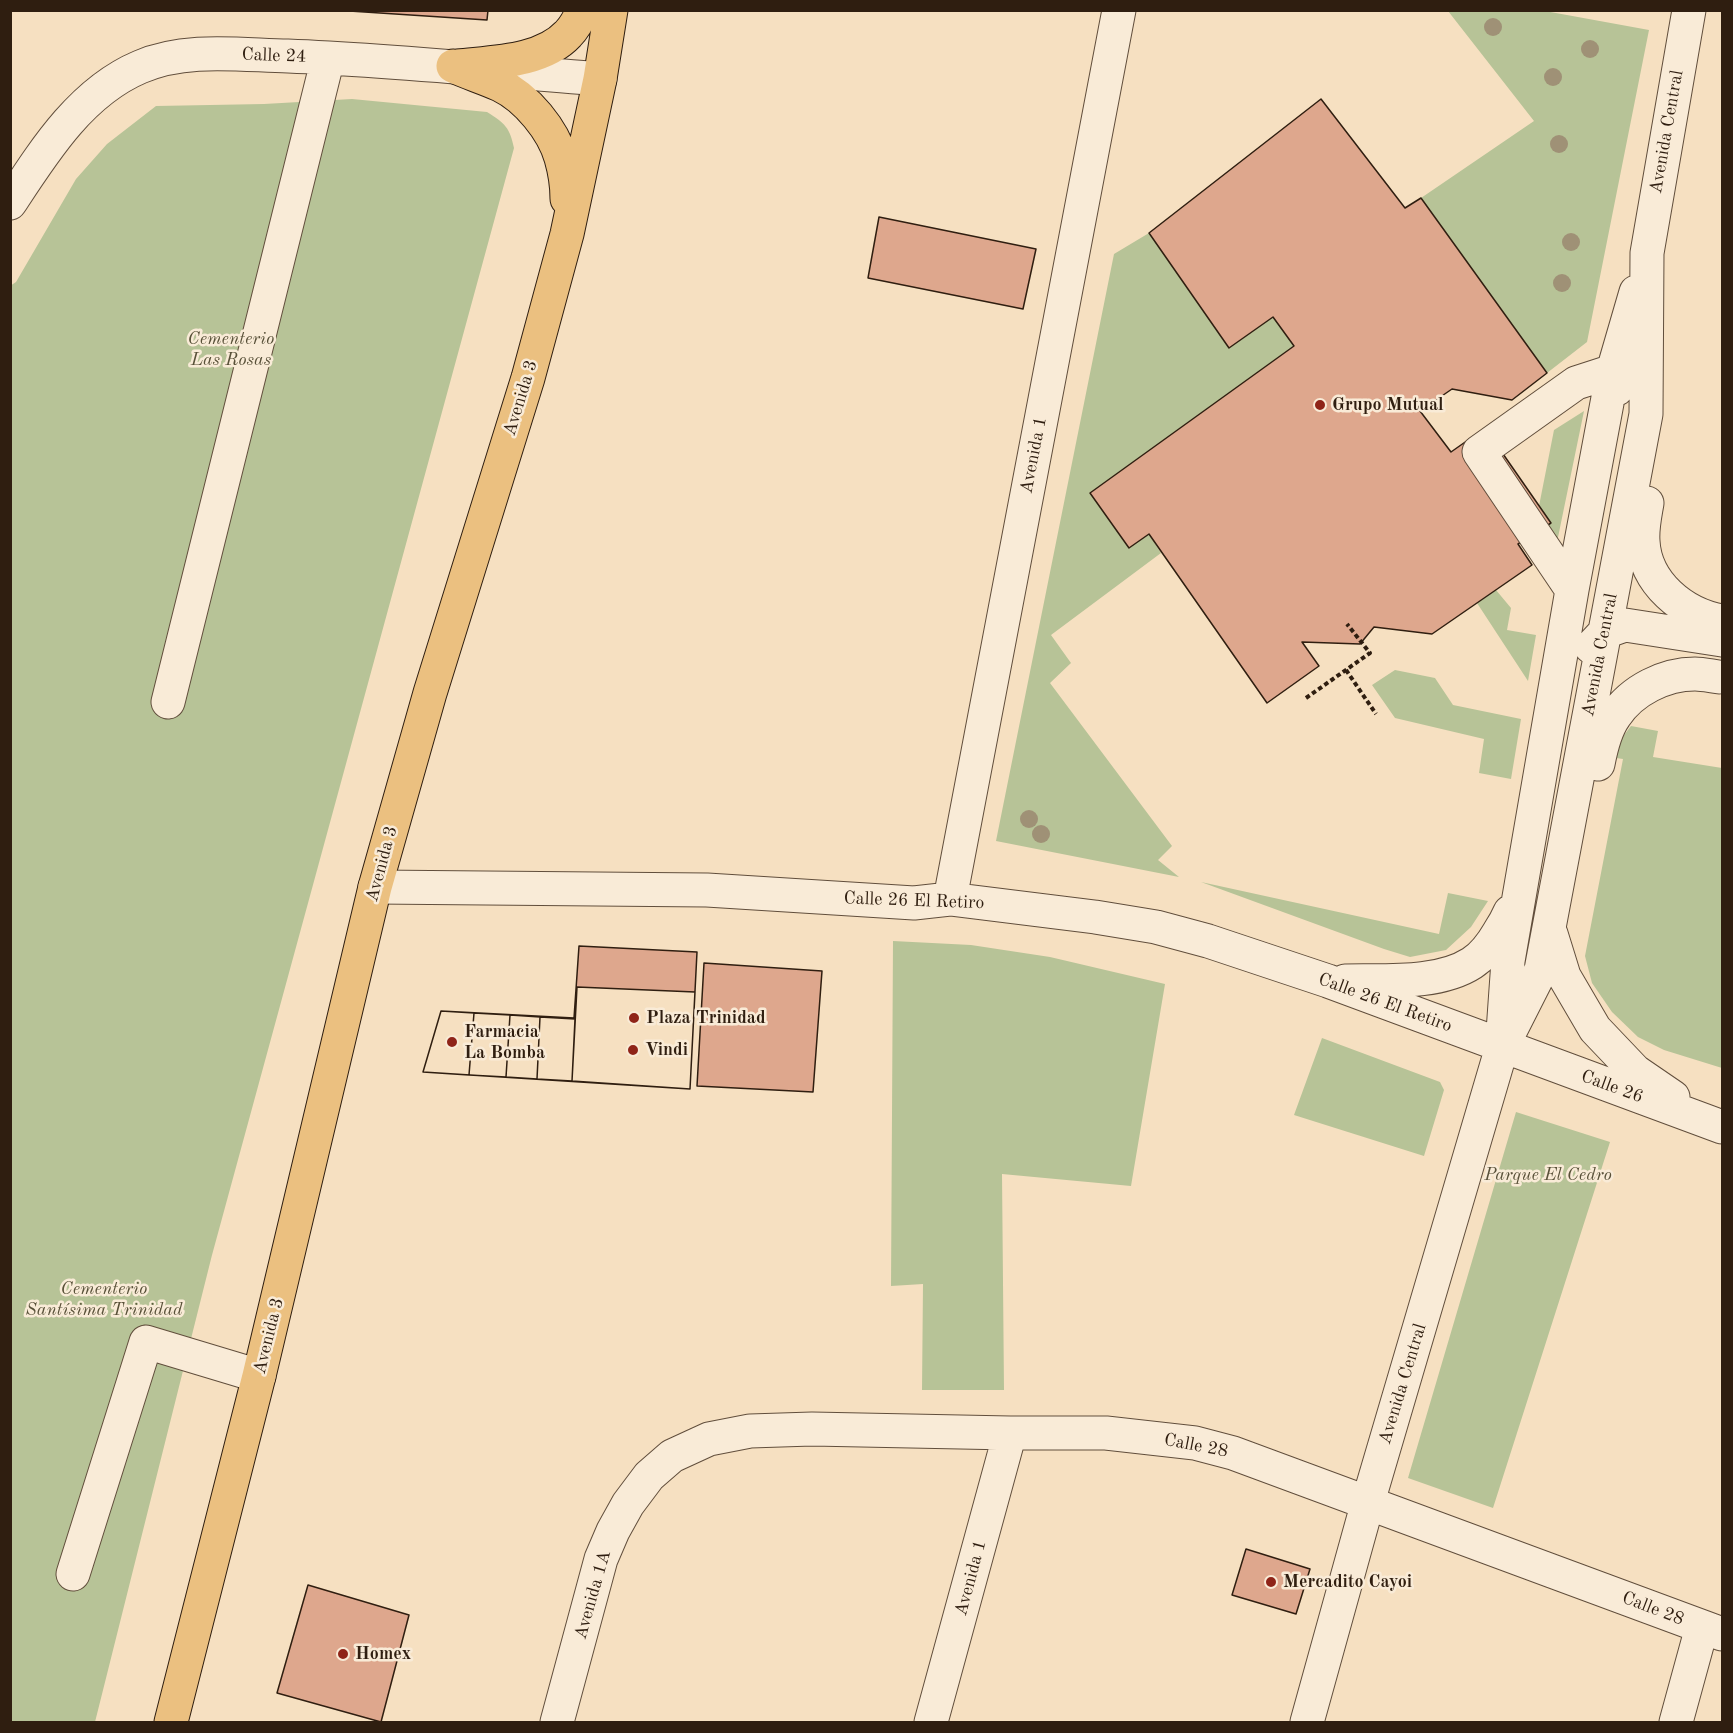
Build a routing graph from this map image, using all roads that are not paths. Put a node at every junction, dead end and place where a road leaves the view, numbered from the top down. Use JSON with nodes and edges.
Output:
{"nodes":[{"id":1,"x":583,"y":10,"type":"edge"},
{"id":2,"x":611,"y":10,"type":"edge"},
{"id":3,"x":1119,"y":10,"type":"edge"},
{"id":4,"x":1689,"y":10,"type":"edge"},
{"id":5,"x":328,"y":58,"type":"junction"},
{"id":6,"x":453,"y":66,"type":"junction"},
{"id":7,"x":600,"y":79,"type":"junction"},
{"id":8,"x":10,"y":203,"type":"edge"},
{"id":9,"x":567,"y":234,"type":"junction"},
{"id":10,"x":1647,"y":253,"type":"junction"},
{"id":11,"x":1646,"y":332,"type":"junction"},
{"id":12,"x":1613,"y":371,"type":"junction"},
{"id":13,"x":1591,"y":486,"type":"junction"},
{"id":14,"x":1627,"y":516,"type":"junction"},
{"id":15,"x":1572,"y":590,"type":"junction"},
{"id":16,"x":1722,"y":621,"type":"edge"},
{"id":17,"x":1605,"y":632,"type":"junction"},
{"id":18,"x":1721,"y":659,"type":"edge"},
{"id":19,"x":168,"y":702,"type":"dead end"},
{"id":20,"x":1523,"y":867,"type":"junction"},
{"id":21,"x":1560,"y":871,"type":"junction"},
{"id":22,"x":375,"y":887,"type":"junction"},
{"id":23,"x":950,"y":899,"type":"junction"},
{"id":24,"x":1549,"y":928,"type":"junction"},
{"id":25,"x":1328,"y":981,"type":"junction"},
{"id":26,"x":1526,"y":1000,"type":"junction"},
{"id":27,"x":1502,"y":1047,"type":"junction"},
{"id":28,"x":1553,"y":1065,"type":"junction"},
{"id":29,"x":1716,"y":1125,"type":"edge"},
{"id":30,"x":259,"y":1376,"type":"junction"},
{"id":31,"x":1010,"y":1433,"type":"junction"},
{"id":32,"x":649,"y":1476,"type":"joint"},
{"id":33,"x":1368,"y":1502,"type":"junction"},
{"id":34,"x":73,"y":1574,"type":"dead end"},
{"id":35,"x":1712,"y":1631,"type":"edge"},
{"id":36,"x":171,"y":1722,"type":"edge"},
{"id":37,"x":557,"y":1722,"type":"edge"},
{"id":38,"x":931,"y":1722,"type":"edge"},
{"id":39,"x":1307,"y":1722,"type":"edge"},
{"id":40,"x":1676,"y":1722,"type":"edge"}],
"edges":[{"from":1,"to":6,"type":"main road"},
{"from":2,"to":7,"type":"main road","name":"Avenida 3"},
{"from":3,"to":23,"type":"street","name":"Avenida 1"},
{"from":4,"to":10,"type":"street","name":"Avenida Central"},
{"from":5,"to":6,"type":"street","name":"Calle 24"},
{"from":5,"to":8,"type":"street","name":"Calle 24"},
{"from":5,"to":19,"type":"street"},
{"from":6,"to":7,"type":"street","name":"Calle 24"},
{"from":6,"to":9,"type":"main road"},
{"from":7,"to":9,"type":"main road","name":"Avenida 3"},
{"from":9,"to":22,"type":"main road","name":"Avenida 3"},
{"from":10,"to":11,"type":"street","name":"Avenida Central"},
{"from":10,"to":12,"type":"street","name":"Avenida Central"},
{"from":11,"to":14,"type":"street","name":"Avenida Central"},
{"from":11,"to":16,"type":"street"},
{"from":12,"to":13,"type":"street","name":"Avenida Central"},
{"from":12,"to":14,"type":"street"},
{"from":12,"to":15,"type":"street"},
{"from":13,"to":15,"type":"street","name":"Avenida Central"},
{"from":13,"to":17,"type":"street"},
{"from":14,"to":17,"type":"street","name":"Avenida Central"},
{"from":15,"to":20,"type":"street","name":"Avenida Central"},
{"from":17,"to":18,"type":"street"},
{"from":17,"to":21,"type":"street","name":"Avenida Central"},
{"from":17,"to":26,"type":"street"},
{"from":18,"to":21,"type":"street"},
{"from":20,"to":25,"type":"street"},
{"from":20,"to":27,"type":"street","name":"Avenida Central"},
{"from":21,"to":24,"type":"street","name":"Avenida Central"},
{"from":22,"to":23,"type":"street","name":"Calle 26 El Retiro"},
{"from":22,"to":30,"type":"main road","name":"Avenida 3"},
{"from":23,"to":25,"type":"street","name":"Calle 26 El Retiro"},
{"from":24,"to":26,"type":"street","name":"Avenida Central"},
{"from":24,"to":29,"type":"street"},
{"from":25,"to":27,"type":"street","name":"Calle 26 El Retiro"},
{"from":26,"to":27,"type":"street","name":"Avenida Central"},
{"from":26,"to":28,"type":"street"},
{"from":27,"to":28,"type":"street","name":"Calle 26"},
{"from":27,"to":33,"type":"street","name":"Avenida Central"},
{"from":28,"to":29,"type":"street","name":"Calle 26"},
{"from":30,"to":34,"type":"street"},
{"from":30,"to":36,"type":"main road","name":"Avenida 3"},
{"from":31,"to":32,"type":"street","name":"Calle 28"},
{"from":31,"to":33,"type":"street","name":"Calle 28"},
{"from":31,"to":38,"type":"street","name":"Avenida 1"},
{"from":32,"to":37,"type":"street","name":"Avenida 1A"},
{"from":33,"to":35,"type":"street","name":"Calle 28"},
{"from":33,"to":39,"type":"street","name":"Avenida Central"},
{"from":35,"to":40,"type":"street"}]}
